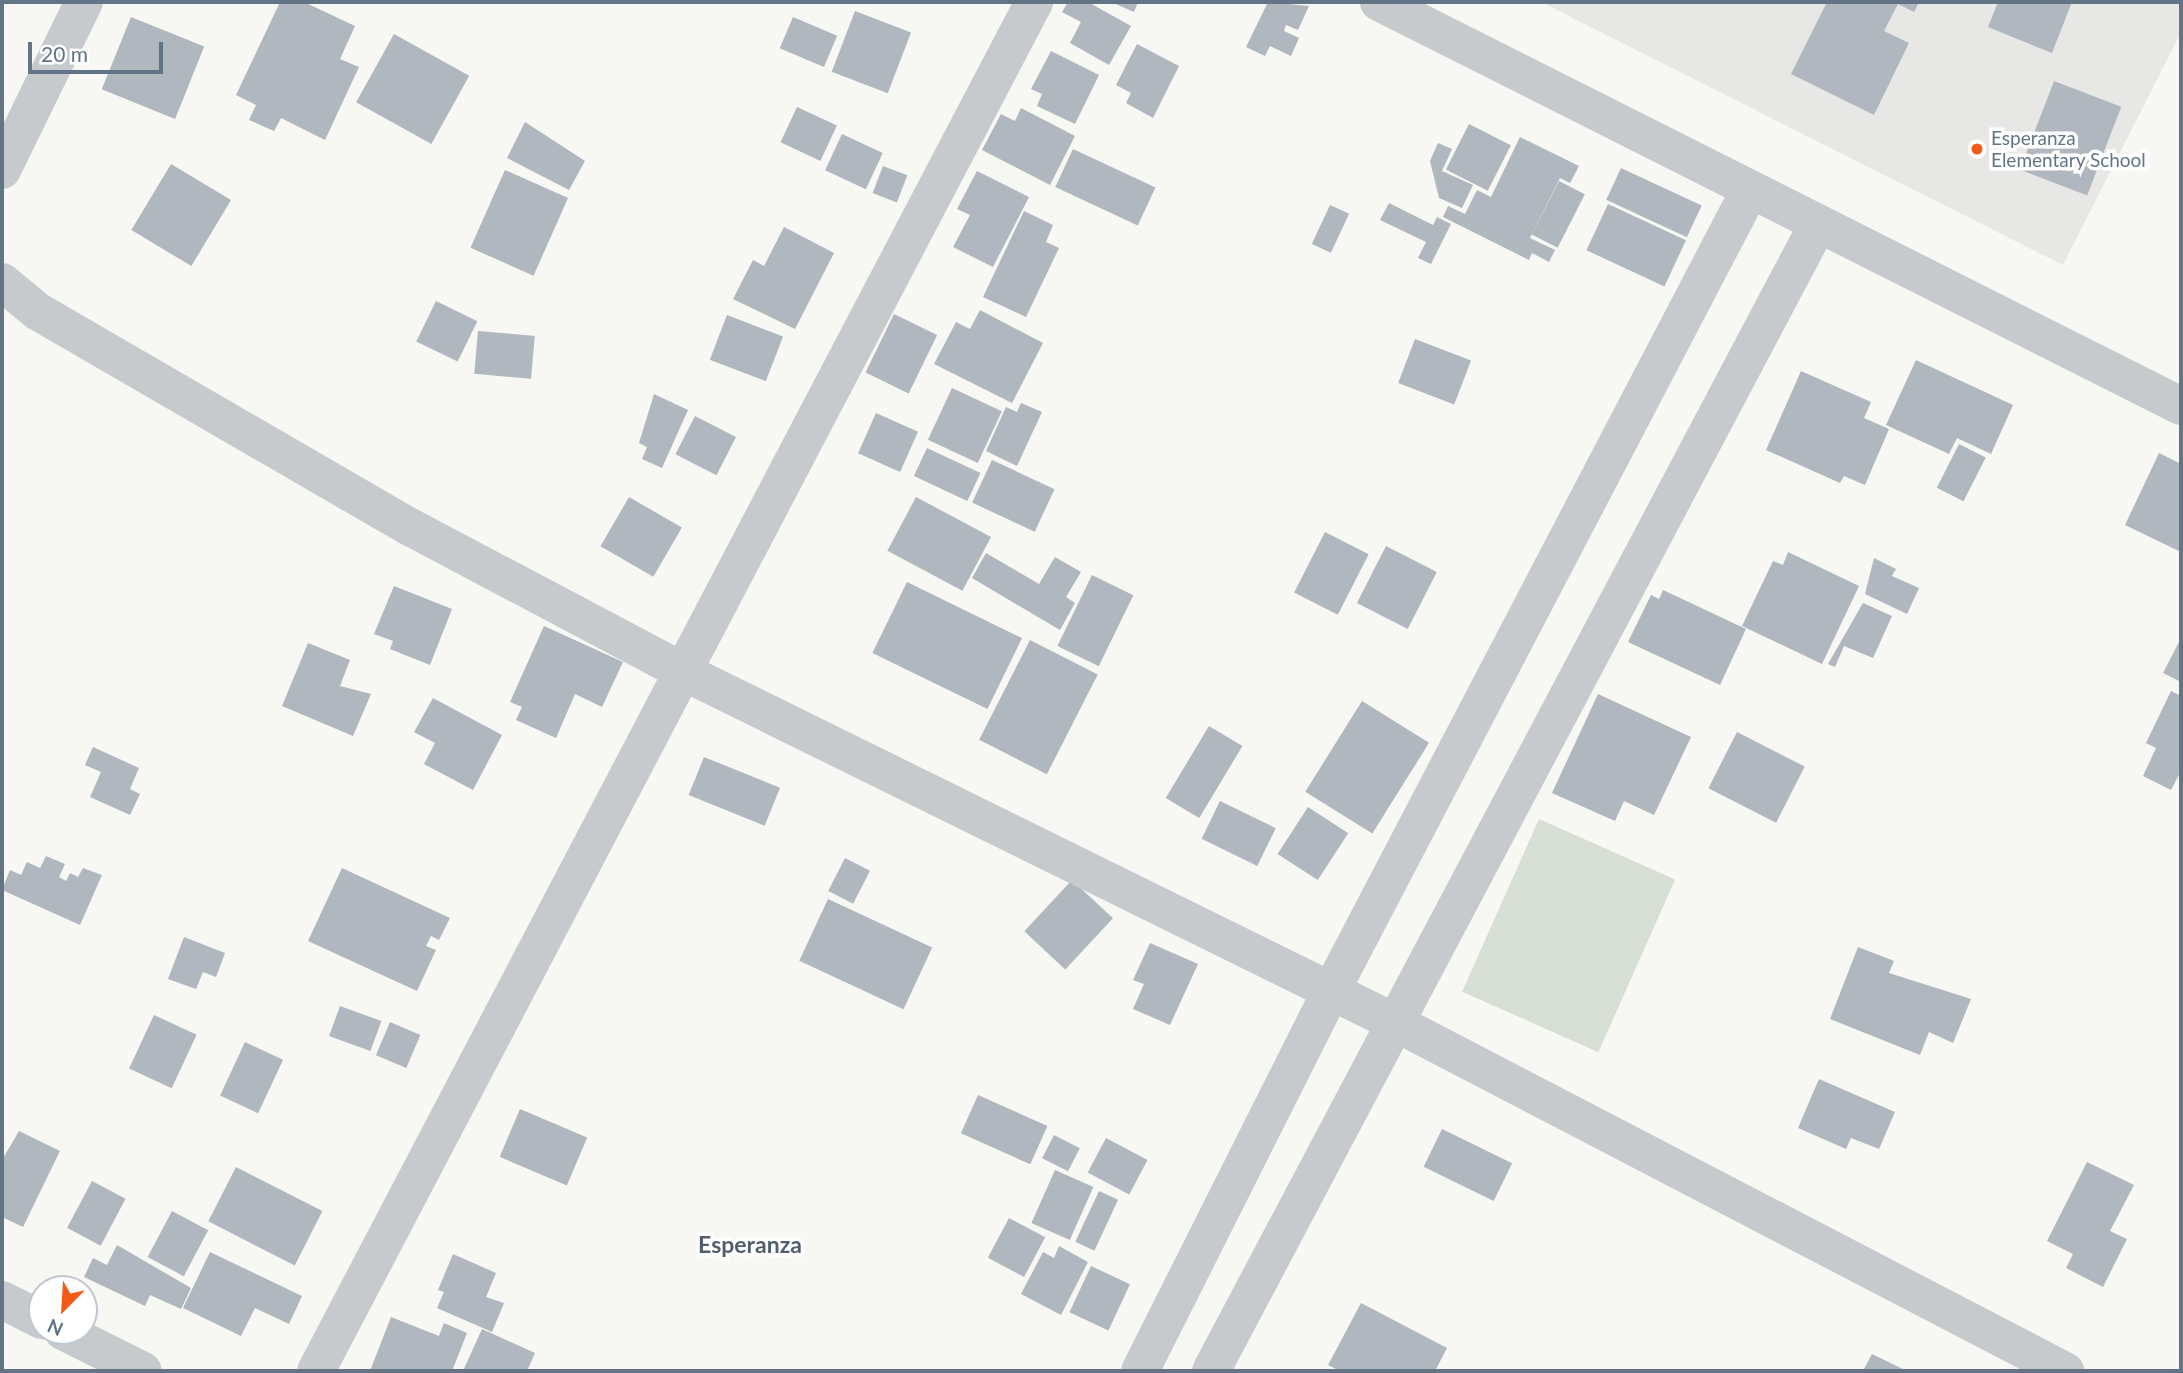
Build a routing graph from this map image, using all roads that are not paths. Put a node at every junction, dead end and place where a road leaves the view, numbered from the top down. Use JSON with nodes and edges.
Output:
{"nodes":[{"id":1,"x":84,"y":2,"type":"edge"},
{"id":2,"x":1034,"y":2,"type":"edge"},
{"id":3,"x":1379,"y":2,"type":"edge"},
{"id":4,"x":2,"y":170,"type":"edge"},
{"id":5,"x":1750,"y":190,"type":"junction"},
{"id":6,"x":1818,"y":224,"type":"junction"},
{"id":7,"x":2,"y":282,"type":"edge"},
{"id":8,"x":2181,"y":406,"type":"edge"},
{"id":9,"x":684,"y":672,"type":"junction"},
{"id":10,"x":1330,"y":993,"type":"junction"},
{"id":11,"x":1392,"y":1021,"type":"junction"},
{"id":12,"x":2,"y":1300,"type":"edge"},
{"id":13,"x":28,"y":1313,"type":"edge"},
{"id":14,"x":91,"y":1345,"type":"edge"},
{"id":15,"x":143,"y":1371,"type":"edge"},
{"id":16,"x":316,"y":1371,"type":"edge"},
{"id":17,"x":1139,"y":1371,"type":"edge"},
{"id":18,"x":1211,"y":1371,"type":"edge"},
{"id":19,"x":2065,"y":1371,"type":"edge"}],
"edges":[{"from":1,"to":4,"type":"street"},
{"from":2,"to":9,"type":"street"},
{"from":3,"to":5,"type":"street"},
{"from":5,"to":6,"type":"street"},
{"from":5,"to":10,"type":"street"},
{"from":6,"to":8,"type":"street"},
{"from":6,"to":11,"type":"street"},
{"from":7,"to":9,"type":"street"},
{"from":9,"to":10,"type":"street"},
{"from":9,"to":16,"type":"street"},
{"from":10,"to":11,"type":"street"},
{"from":10,"to":17,"type":"street"},
{"from":11,"to":18,"type":"street"},
{"from":11,"to":19,"type":"street"},
{"from":12,"to":13,"type":"street"},
{"from":14,"to":15,"type":"street"}]}
